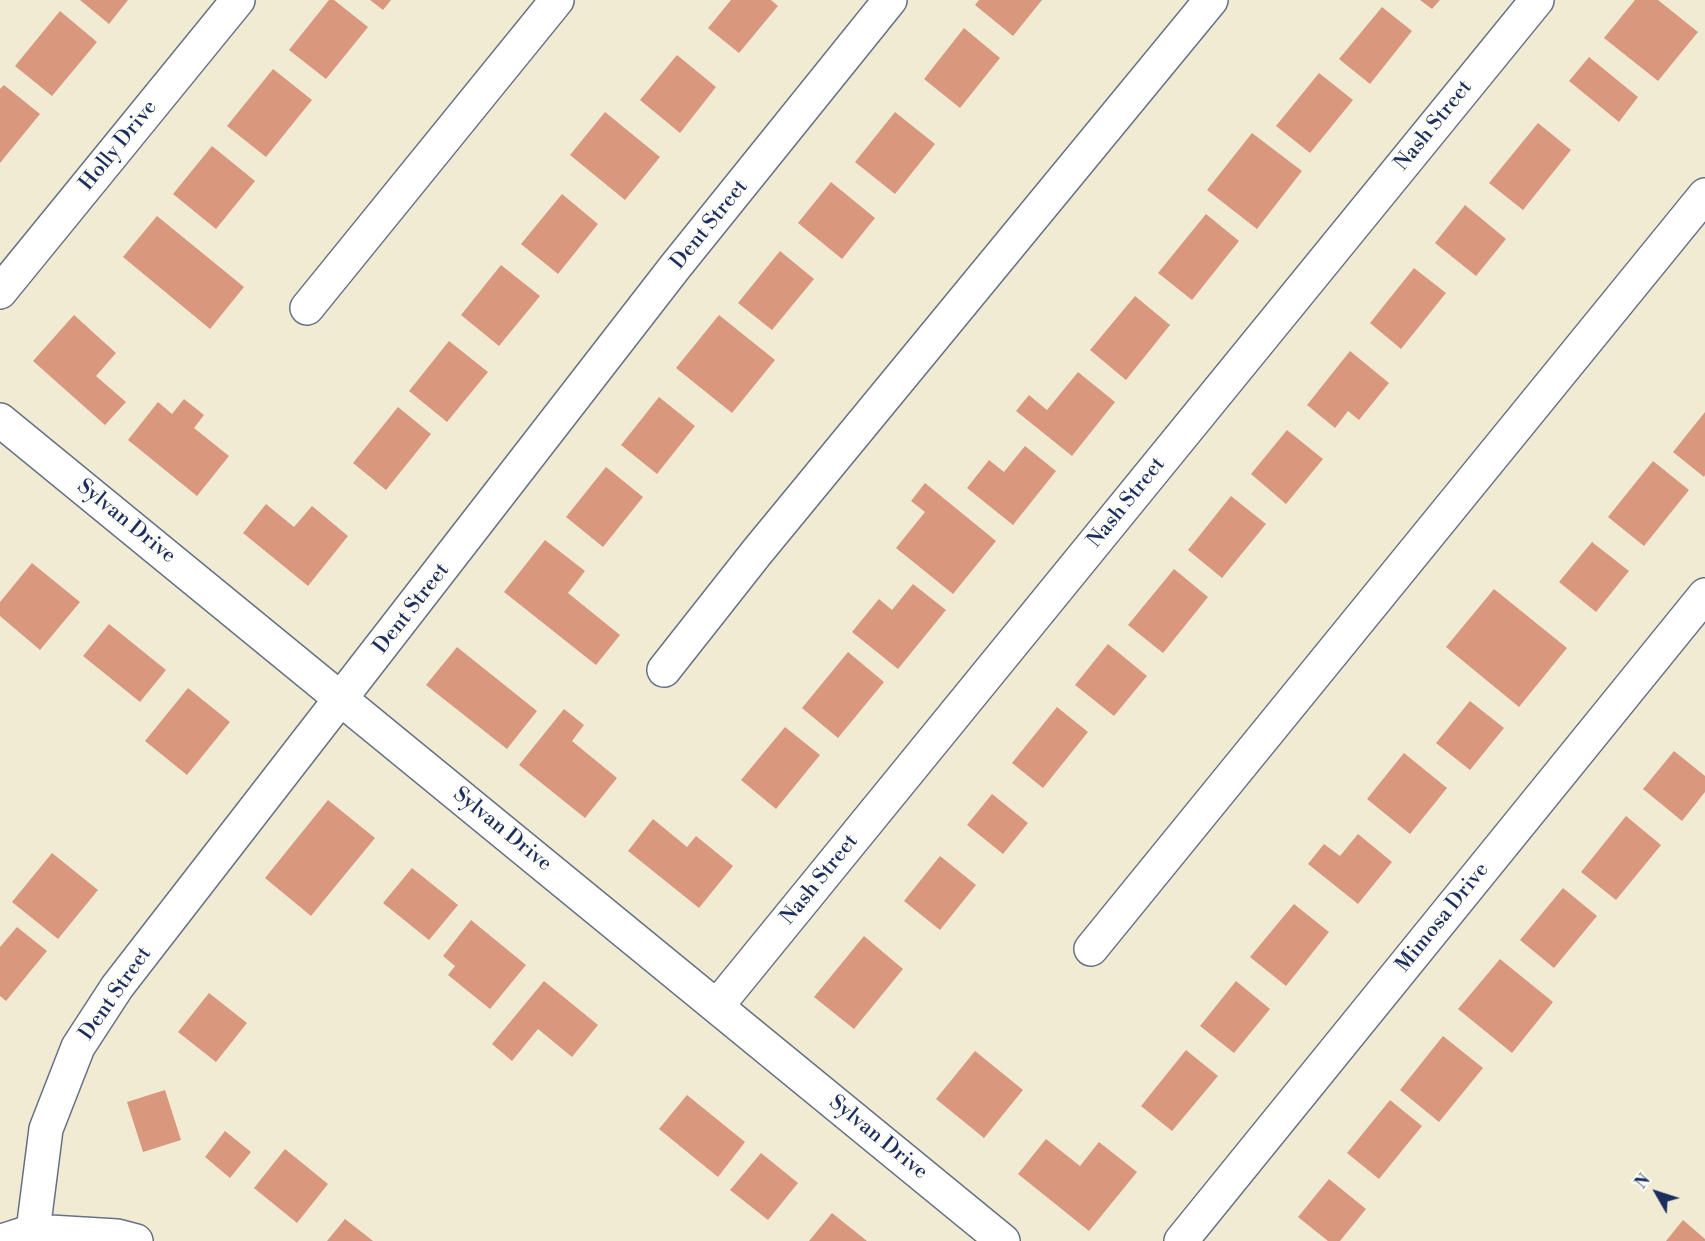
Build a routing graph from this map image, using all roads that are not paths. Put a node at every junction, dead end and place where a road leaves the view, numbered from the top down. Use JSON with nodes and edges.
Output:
{"nodes":[{"id":1,"x":238,"y":0,"type":"edge"},
{"id":2,"x":556,"y":0,"type":"edge"},
{"id":3,"x":890,"y":0,"type":"edge"},
{"id":4,"x":1211,"y":0,"type":"edge"},
{"id":5,"x":1538,"y":0,"type":"edge"},
{"id":6,"x":1705,"y":195,"type":"edge"},
{"id":7,"x":0,"y":292,"type":"edge"},
{"id":8,"x":308,"y":308,"type":"dead end"},
{"id":9,"x":0,"y":420,"type":"edge"},
{"id":10,"x":1705,"y":595,"type":"edge"},
{"id":11,"x":664,"y":670,"type":"dead end"},
{"id":12,"x":343,"y":700,"type":"junction"},
{"id":13,"x":1091,"y":949,"type":"dead end"},
{"id":14,"x":717,"y":1006,"type":"junction"},
{"id":15,"x":33,"y":1232,"type":"junction"},
{"id":16,"x":2,"y":1241,"type":"edge"},
{"id":17,"x":136,"y":1241,"type":"edge"},
{"id":18,"x":1004,"y":1241,"type":"edge"},
{"id":19,"x":1181,"y":1241,"type":"edge"}],
"edges":[{"from":1,"to":7,"type":"street","name":"Holly Drive"},
{"from":2,"to":8,"type":"street"},
{"from":3,"to":12,"type":"street","name":"Dent Street"},
{"from":4,"to":11,"type":"street"},
{"from":5,"to":14,"type":"street","name":"Nash Street"},
{"from":6,"to":13,"type":"street"},
{"from":9,"to":12,"type":"street","name":"Sylvan Drive"},
{"from":10,"to":19,"type":"street","name":"Mimosa Drive"},
{"from":12,"to":14,"type":"street","name":"Sylvan Drive"},
{"from":12,"to":15,"type":"street","name":"Dent Street"},
{"from":14,"to":18,"type":"street","name":"Sylvan Drive"},
{"from":15,"to":16,"type":"street"},
{"from":15,"to":17,"type":"street"}]}
